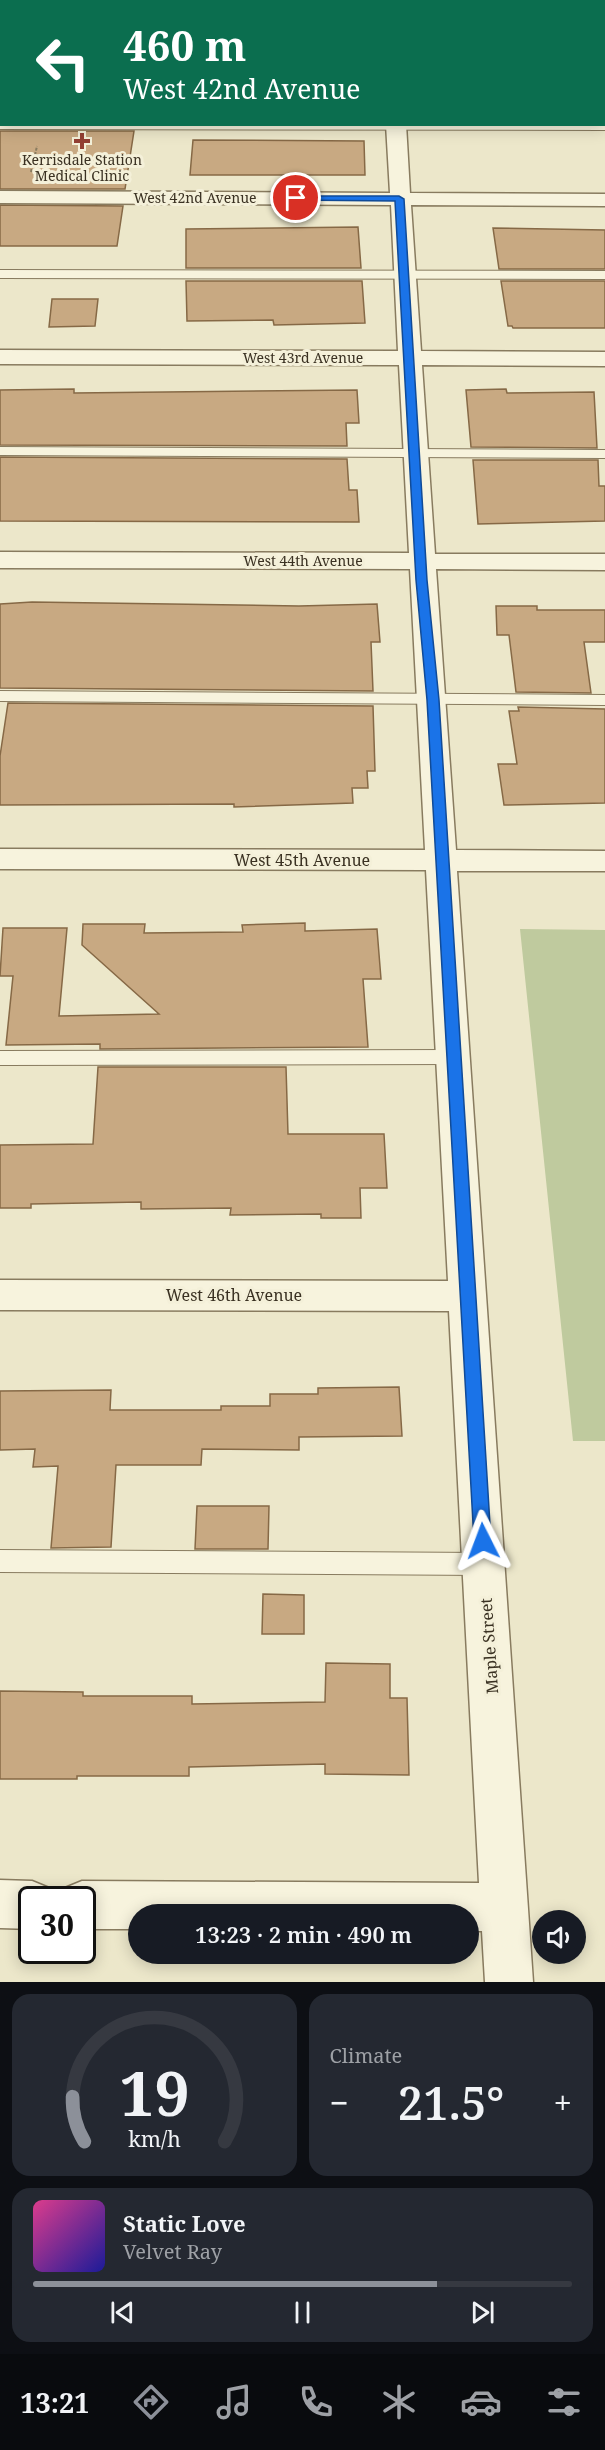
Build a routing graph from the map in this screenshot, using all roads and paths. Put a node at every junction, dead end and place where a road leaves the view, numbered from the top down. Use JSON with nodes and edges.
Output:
{"nodes":[{"id":1,"x":396,"y":126,"type":"edge"},
{"id":2,"x":500,"y":126,"type":"edge"},
{"id":3,"x":605,"y":127,"type":"edge"},
{"id":4,"x":0,"y":197,"type":"edge"},
{"id":5,"x":399,"y":199,"type":"junction"},
{"id":6,"x":605,"y":200,"type":"edge"},
{"id":7,"x":0,"y":274,"type":"edge"},
{"id":8,"x":405,"y":274,"type":"junction"},
{"id":9,"x":605,"y":275,"type":"edge"},
{"id":10,"x":0,"y":357,"type":"edge"},
{"id":11,"x":410,"y":358,"type":"junction"},
{"id":12,"x":605,"y":359,"type":"edge"},
{"id":13,"x":0,"y":451,"type":"edge"},
{"id":14,"x":416,"y":454,"type":"junction"},
{"id":15,"x":605,"y":454,"type":"edge"},
{"id":16,"x":0,"y":560,"type":"edge"},
{"id":17,"x":421,"y":562,"type":"junction"},
{"id":18,"x":605,"y":562,"type":"edge"},
{"id":19,"x":0,"y":696,"type":"edge"},
{"id":20,"x":433,"y":700,"type":"junction"},
{"id":21,"x":605,"y":700,"type":"edge"},
{"id":22,"x":0,"y":859,"type":"edge"},
{"id":23,"x":441,"y":861,"type":"junction"},
{"id":24,"x":605,"y":861,"type":"edge"},
{"id":25,"x":453,"y":1057,"type":"junction"},
{"id":26,"x":0,"y":1058,"type":"edge"},
{"id":27,"x":0,"y":1295,"type":"edge"},
{"id":28,"x":467,"y":1296,"type":"junction"},
{"id":29,"x":0,"y":1561,"type":"edge"},
{"id":30,"x":484,"y":1564,"type":"junction"},
{"id":31,"x":0,"y":1904,"type":"edge"},
{"id":32,"x":18,"y":1905,"type":"edge"},
{"id":33,"x":96,"y":1905,"type":"edge"},
{"id":34,"x":504,"y":1907,"type":"junction"},
{"id":35,"x":509,"y":1982,"type":"edge"}],
"edges":[{"from":1,"to":5,"type":"street","name":"Maple Street"},
{"from":2,"to":3,"type":"lane"},
{"from":4,"to":5,"type":"street","name":"West 42nd Avenue"},
{"from":5,"to":6,"type":"street","name":"West 42nd Avenue"},
{"from":5,"to":8,"type":"street","name":"Maple Street"},
{"from":7,"to":8,"type":"lane"},
{"from":8,"to":9,"type":"lane"},
{"from":8,"to":11,"type":"street","name":"Maple Street"},
{"from":10,"to":11,"type":"street","name":"West 43rd Avenue"},
{"from":11,"to":12,"type":"street","name":"West 43rd Avenue"},
{"from":11,"to":14,"type":"street","name":"Maple Street"},
{"from":13,"to":14,"type":"lane"},
{"from":14,"to":15,"type":"lane"},
{"from":14,"to":17,"type":"street","name":"Maple Street"},
{"from":16,"to":17,"type":"street","name":"West 44th Avenue"},
{"from":17,"to":18,"type":"street","name":"West 44th Avenue"},
{"from":17,"to":20,"type":"street","name":"Maple Street"},
{"from":19,"to":20,"type":"lane"},
{"from":20,"to":21,"type":"lane"},
{"from":20,"to":23,"type":"street","name":"Maple Street"},
{"from":22,"to":23,"type":"street","name":"West 45th Avenue"},
{"from":23,"to":24,"type":"street","name":"West 45th Avenue"},
{"from":23,"to":25,"type":"street","name":"Maple Street"},
{"from":25,"to":26,"type":"lane"},
{"from":25,"to":28,"type":"street","name":"Maple Street"},
{"from":27,"to":28,"type":"street","name":"West 46th Avenue"},
{"from":28,"to":30,"type":"street","name":"Maple Street"},
{"from":29,"to":30,"type":"lane"},
{"from":30,"to":34,"type":"street","name":"Maple Street"},
{"from":31,"to":32,"type":"street"},
{"from":33,"to":34,"type":"street"},
{"from":34,"to":35,"type":"street","name":"Maple Street"}]}
